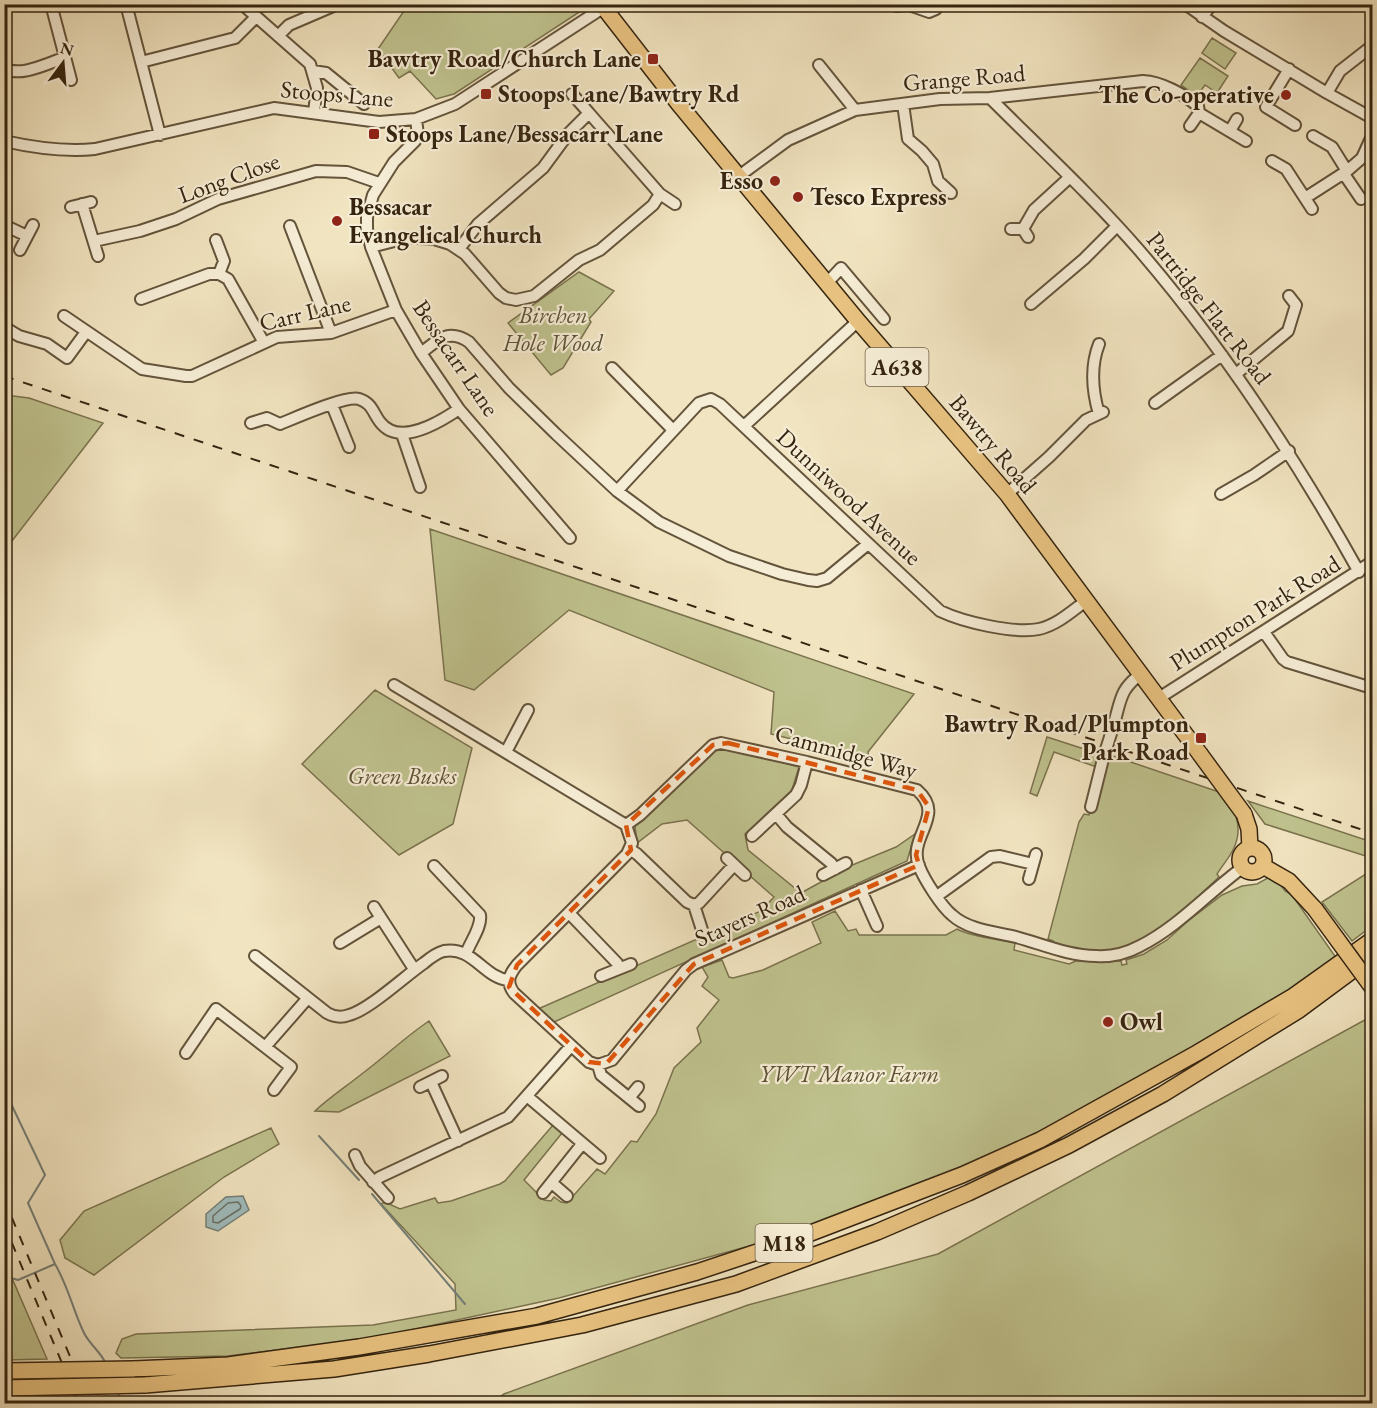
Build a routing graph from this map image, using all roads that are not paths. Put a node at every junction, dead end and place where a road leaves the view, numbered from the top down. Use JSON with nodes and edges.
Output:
{"nodes":[{"id":1,"x":51,"y":4,"type":"edge"},
{"id":2,"x":126,"y":4,"type":"edge"},
{"id":3,"x":243,"y":4,"type":"edge"},
{"id":4,"x":338,"y":4,"type":"edge"},
{"id":5,"x":939,"y":4,"type":"edge"},
{"id":6,"x":1185,"y":4,"type":"edge"},
{"id":7,"x":1212,"y":4,"type":"edge"},
{"id":8,"x":604,"y":6,"type":"edge"},
{"id":9,"x":896,"y":6,"type":"edge"},
{"id":10,"x":256,"y":16,"type":"junction"},
{"id":11,"x":1202,"y":17,"type":"junction"},
{"id":12,"x":278,"y":36,"type":"junction"},
{"id":13,"x":1372,"y":46,"type":"edge"},
{"id":14,"x":64,"y":58,"type":"junction"},
{"id":15,"x":141,"y":62,"type":"junction"},
{"id":16,"x":819,"y":65,"type":"dead end"},
{"id":17,"x":4,"y":68,"type":"edge"},
{"id":18,"x":1289,"y":69,"type":"junction"},
{"id":19,"x":313,"y":71,"type":"junction"},
{"id":20,"x":71,"y":80,"type":"dead end"},
{"id":21,"x":1327,"y":93,"type":"junction"},
{"id":22,"x":572,"y":94,"type":"dead end"},
{"id":23,"x":990,"y":98,"type":"junction"},
{"id":24,"x":364,"y":104,"type":"dead end"},
{"id":25,"x":903,"y":104,"type":"junction"},
{"id":26,"x":855,"y":110,"type":"junction"},
{"id":27,"x":314,"y":112,"type":"junction"},
{"id":28,"x":588,"y":113,"type":"junction"},
{"id":29,"x":1199,"y":113,"type":"junction"},
{"id":30,"x":1372,"y":118,"type":"edge"},
{"id":31,"x":416,"y":119,"type":"junction"},
{"id":32,"x":1237,"y":119,"type":"dead end"},
{"id":33,"x":1295,"y":125,"type":"dead end"},
{"id":34,"x":1190,"y":126,"type":"dead end"},
{"id":35,"x":1230,"y":131,"type":"junction"},
{"id":36,"x":160,"y":135,"type":"junction"},
{"id":37,"x":1312,"y":136,"type":"dead end"},
{"id":38,"x":1372,"y":136,"type":"edge"},
{"id":39,"x":4,"y":141,"type":"edge"},
{"id":40,"x":1246,"y":141,"type":"dead end"},
{"id":41,"x":1272,"y":161,"type":"dead end"},
{"id":42,"x":1345,"y":172,"type":"junction"},
{"id":43,"x":739,"y":176,"type":"junction"},
{"id":44,"x":1070,"y":177,"type":"junction"},
{"id":45,"x":379,"y":183,"type":"junction"},
{"id":46,"x":951,"y":193,"type":"dead end"},
{"id":47,"x":660,"y":194,"type":"junction"},
{"id":48,"x":1305,"y":198,"type":"junction"},
{"id":49,"x":1361,"y":199,"type":"dead end"},
{"id":50,"x":675,"y":204,"type":"dead end"},
{"id":51,"x":71,"y":207,"type":"dead end"},
{"id":52,"x":1312,"y":209,"type":"dead end"},
{"id":53,"x":4,"y":225,"type":"edge"},
{"id":54,"x":33,"y":225,"type":"dead end"},
{"id":55,"x":290,"y":226,"type":"dead end"},
{"id":56,"x":1117,"y":226,"type":"junction"},
{"id":57,"x":1011,"y":229,"type":"dead end"},
{"id":58,"x":27,"y":236,"type":"junction"},
{"id":59,"x":216,"y":240,"type":"dead end"},
{"id":60,"x":94,"y":242,"type":"junction"},
{"id":61,"x":371,"y":247,"type":"junction"},
{"id":62,"x":459,"y":249,"type":"junction"},
{"id":63,"x":20,"y":250,"type":"dead end"},
{"id":64,"x":98,"y":256,"type":"dead end"},
{"id":65,"x":219,"y":274,"type":"junction"},
{"id":66,"x":827,"y":283,"type":"junction"},
{"id":67,"x":1289,"y":296,"type":"dead end"},
{"id":68,"x":141,"y":299,"type":"dead end"},
{"id":69,"x":1030,"y":304,"type":"dead end"},
{"id":70,"x":396,"y":310,"type":"junction"},
{"id":71,"x":64,"y":316,"type":"dead end"},
{"id":72,"x":884,"y":319,"type":"dead end"},
{"id":73,"x":858,"y":321,"type":"junction"},
{"id":74,"x":4,"y":327,"type":"edge"},
{"id":75,"x":86,"y":332,"type":"junction"},
{"id":76,"x":331,"y":333,"type":"junction"},
{"id":77,"x":264,"y":341,"type":"junction"},
{"id":78,"x":1099,"y":344,"type":"dead end"},
{"id":79,"x":421,"y":353,"type":"junction"},
{"id":80,"x":1222,"y":356,"type":"junction"},
{"id":81,"x":612,"y":368,"type":"dead end"},
{"id":82,"x":1236,"y":374,"type":"junction"},
{"id":83,"x":1155,"y":403,"type":"dead end"},
{"id":84,"x":332,"y":405,"type":"junction"},
{"id":85,"x":459,"y":409,"type":"junction"},
{"id":86,"x":251,"y":423,"type":"dead end"},
{"id":87,"x":744,"y":426,"type":"junction"},
{"id":88,"x":673,"y":430,"type":"junction"},
{"id":89,"x":404,"y":433,"type":"junction"},
{"id":90,"x":349,"y":447,"type":"dead end"},
{"id":91,"x":1289,"y":451,"type":"junction"},
{"id":92,"x":420,"y":487,"type":"dead end"},
{"id":93,"x":617,"y":491,"type":"junction"},
{"id":94,"x":1007,"y":494,"type":"junction"},
{"id":95,"x":1221,"y":494,"type":"dead end"},
{"id":96,"x":570,"y":538,"type":"dead end"},
{"id":97,"x":868,"y":544,"type":"junction"},
{"id":98,"x":1372,"y":562,"type":"edge"},
{"id":99,"x":1359,"y":572,"type":"junction"},
{"id":100,"x":1087,"y":600,"type":"junction"},
{"id":101,"x":1264,"y":632,"type":"junction"},
{"id":102,"x":1142,"y":673,"type":"junction"},
{"id":103,"x":394,"y":686,"type":"dead end"},
{"id":104,"x":1372,"y":688,"type":"edge"},
{"id":105,"x":1159,"y":698,"type":"junction"},
{"id":106,"x":528,"y":710,"type":"dead end"},
{"id":107,"x":506,"y":752,"type":"junction"},
{"id":108,"x":807,"y":762,"type":"junction"},
{"id":109,"x":1091,"y":807,"type":"dead end"},
{"id":110,"x":776,"y":814,"type":"junction"},
{"id":111,"x":626,"y":825,"type":"junction"},
{"id":112,"x":752,"y":836,"type":"dead end"},
{"id":113,"x":1250,"y":848,"type":"junction"},
{"id":114,"x":630,"y":850,"type":"junction"},
{"id":115,"x":846,"y":863,"type":"dead end"},
{"id":116,"x":434,"y":866,"type":"dead end"},
{"id":117,"x":919,"y":866,"type":"junction"},
{"id":118,"x":1263,"y":866,"type":"junction"},
{"id":119,"x":1242,"y":868,"type":"junction"},
{"id":120,"x":835,"y":869,"type":"junction"},
{"id":121,"x":745,"y":875,"type":"dead end"},
{"id":122,"x":823,"y":875,"type":"dead end"},
{"id":123,"x":1029,"y":879,"type":"dead end"},
{"id":124,"x":861,"y":890,"type":"junction"},
{"id":125,"x":937,"y":896,"type":"junction"},
{"id":126,"x":694,"y":905,"type":"junction"},
{"id":127,"x":374,"y":907,"type":"dead end"},
{"id":128,"x":569,"y":914,"type":"junction"},
{"id":129,"x":381,"y":918,"type":"junction"},
{"id":130,"x":877,"y":926,"type":"dead end"},
{"id":131,"x":703,"y":933,"type":"dead end"},
{"id":132,"x":1372,"y":940,"type":"edge"},
{"id":133,"x":340,"y":943,"type":"dead end"},
{"id":134,"x":466,"y":954,"type":"junction"},
{"id":135,"x":255,"y":956,"type":"dead end"},
{"id":136,"x":1372,"y":956,"type":"edge"},
{"id":137,"x":631,"y":964,"type":"dead end"},
{"id":138,"x":620,"y":968,"type":"junction"},
{"id":139,"x":414,"y":969,"type":"junction"},
{"id":140,"x":601,"y":976,"type":"dead end"},
{"id":141,"x":508,"y":980,"type":"junction"},
{"id":142,"x":1372,"y":987,"type":"edge"},
{"id":143,"x":307,"y":999,"type":"junction"},
{"id":144,"x":571,"y":1046,"type":"junction"},
{"id":145,"x":265,"y":1047,"type":"junction"},
{"id":146,"x":186,"y":1053,"type":"dead end"},
{"id":147,"x":598,"y":1065,"type":"junction"},
{"id":148,"x":442,"y":1076,"type":"dead end"},
{"id":149,"x":431,"y":1082,"type":"junction"},
{"id":150,"x":420,"y":1087,"type":"dead end"},
{"id":151,"x":638,"y":1087,"type":"dead end"},
{"id":152,"x":274,"y":1090,"type":"dead end"},
{"id":153,"x":528,"y":1097,"type":"junction"},
{"id":154,"x":629,"y":1098,"type":"junction"},
{"id":155,"x":639,"y":1106,"type":"dead end"},
{"id":156,"x":458,"y":1141,"type":"junction"},
{"id":157,"x":582,"y":1144,"type":"junction"},
{"id":158,"x":355,"y":1155,"type":"dead end"},
{"id":159,"x":600,"y":1158,"type":"dead end"},
{"id":160,"x":373,"y":1182,"type":"junction"},
{"id":161,"x":552,"y":1183,"type":"junction"},
{"id":162,"x":543,"y":1193,"type":"dead end"},
{"id":163,"x":567,"y":1196,"type":"dead end"},
{"id":164,"x":388,"y":1198,"type":"dead end"},
{"id":165,"x":4,"y":1371,"type":"edge"},
{"id":166,"x":4,"y":1388,"type":"edge"}],
"edges":[{"from":1,"to":14,"type":"street"},
{"from":2,"to":15,"type":"street"},
{"from":3,"to":10,"type":"street"},
{"from":4,"to":12,"type":"street"},
{"from":5,"to":9,"type":"street"},
{"from":6,"to":11,"type":"street"},
{"from":7,"to":11,"type":"street"},
{"from":8,"to":31,"type":"street","name":"Stoops Lane"},
{"from":8,"to":43,"type":"highway","name":"Bawtry Road","number":"A638"},
{"from":10,"to":12,"type":"street"},
{"from":10,"to":15,"type":"street"},
{"from":11,"to":18,"type":"street"},
{"from":12,"to":19,"type":"street"},
{"from":13,"to":21,"type":"street"},
{"from":14,"to":17,"type":"street"},
{"from":14,"to":20,"type":"street"},
{"from":15,"to":36,"type":"street"},
{"from":16,"to":26,"type":"street"},
{"from":18,"to":21,"type":"street"},
{"from":18,"to":33,"type":"street"},
{"from":19,"to":24,"type":"street"},
{"from":19,"to":27,"type":"street"},
{"from":21,"to":30,"type":"street"},
{"from":22,"to":28,"type":"street"},
{"from":23,"to":25,"type":"street","name":"Grange Road"},
{"from":23,"to":29,"type":"street","name":"Grange Road"},
{"from":23,"to":44,"type":"street","name":"Partridge Flatt Road"},
{"from":25,"to":26,"type":"street","name":"Grange Road"},
{"from":25,"to":46,"type":"street"},
{"from":26,"to":43,"type":"street","name":"Grange Road"},
{"from":27,"to":31,"type":"street","name":"Stoops Lane"},
{"from":27,"to":36,"type":"street","name":"Stoops Lane"},
{"from":28,"to":47,"type":"street"},
{"from":28,"to":62,"type":"street"},
{"from":29,"to":34,"type":"street"},
{"from":29,"to":35,"type":"street","name":"Grange Road"},
{"from":31,"to":45,"type":"street","name":"Bessacarr Lane"},
{"from":32,"to":35,"type":"street"},
{"from":35,"to":40,"type":"street","name":"Grange Road"},
{"from":36,"to":39,"type":"street","name":"Stoops Lane"},
{"from":37,"to":42,"type":"street"},
{"from":38,"to":42,"type":"street"},
{"from":41,"to":48,"type":"street"},
{"from":42,"to":48,"type":"street"},
{"from":42,"to":49,"type":"street"},
{"from":43,"to":66,"type":"highway","name":"Bawtry Road","number":"A638"},
{"from":44,"to":56,"type":"street","name":"Partridge Flatt Road"},
{"from":44,"to":57,"type":"street"},
{"from":45,"to":60,"type":"street","name":"Long Close"},
{"from":45,"to":61,"type":"street","name":"Bessacarr Lane"},
{"from":47,"to":50,"type":"street"},
{"from":47,"to":62,"type":"street"},
{"from":48,"to":52,"type":"street"},
{"from":51,"to":60,"type":"street"},
{"from":53,"to":58,"type":"street"},
{"from":54,"to":58,"type":"street"},
{"from":55,"to":76,"type":"street"},
{"from":56,"to":69,"type":"street"},
{"from":56,"to":80,"type":"street","name":"Partridge Flatt Road"},
{"from":58,"to":63,"type":"street"},
{"from":59,"to":65,"type":"street"},
{"from":60,"to":64,"type":"street"},
{"from":61,"to":62,"type":"street"},
{"from":61,"to":70,"type":"street","name":"Bessacarr Lane"},
{"from":65,"to":68,"type":"street"},
{"from":65,"to":77,"type":"street"},
{"from":66,"to":72,"type":"street"},
{"from":66,"to":73,"type":"highway","name":"Bawtry Road","number":"A638"},
{"from":67,"to":82,"type":"street"},
{"from":70,"to":76,"type":"street","name":"Carr Lane"},
{"from":70,"to":79,"type":"street","name":"Bessacarr Lane"},
{"from":71,"to":75,"type":"street","name":"Carr Lane"},
{"from":73,"to":87,"type":"street"},
{"from":73,"to":94,"type":"highway","name":"Bawtry Road","number":"A638"},
{"from":74,"to":75,"type":"street"},
{"from":75,"to":77,"type":"street","name":"Carr Lane"},
{"from":76,"to":77,"type":"street","name":"Carr Lane"},
{"from":78,"to":94,"type":"street"},
{"from":79,"to":85,"type":"street","name":"Bessacarr Lane"},
{"from":79,"to":93,"type":"street"},
{"from":80,"to":82,"type":"street","name":"Partridge Flatt Road"},
{"from":80,"to":83,"type":"street"},
{"from":81,"to":88,"type":"street"},
{"from":82,"to":91,"type":"street","name":"Partridge Flatt Road"},
{"from":84,"to":86,"type":"street"},
{"from":84,"to":89,"type":"street"},
{"from":84,"to":90,"type":"street"},
{"from":85,"to":89,"type":"street"},
{"from":85,"to":96,"type":"street","name":"Bessacarr Lane"},
{"from":87,"to":88,"type":"street","name":"Dunniwood Avenue"},
{"from":87,"to":97,"type":"street","name":"Dunniwood Avenue"},
{"from":88,"to":93,"type":"street","name":"Dunniwood Avenue"},
{"from":89,"to":92,"type":"street"},
{"from":91,"to":95,"type":"street"},
{"from":91,"to":99,"type":"street","name":"Partridge Flatt Road"},
{"from":93,"to":97,"type":"street"},
{"from":94,"to":100,"type":"highway","name":"Bawtry Road","number":"A638"},
{"from":97,"to":100,"type":"street","name":"Dunniwood Avenue"},
{"from":98,"to":99,"type":"street","name":"Plumpton Park Road"},
{"from":99,"to":101,"type":"street","name":"Plumpton Park Road"},
{"from":100,"to":102,"type":"highway","name":"Bawtry Road","number":"A638"},
{"from":101,"to":104,"type":"street"},
{"from":101,"to":105,"type":"street","name":"Plumpton Park Road"},
{"from":102,"to":105,"type":"highway","name":"Bawtry Road","number":"A638"},
{"from":102,"to":109,"type":"street","bridge":true},
{"from":103,"to":107,"type":"street"},
{"from":105,"to":113,"type":"highway","name":"Bawtry Road","number":"A638","bridge":true},
{"from":106,"to":107,"type":"street"},
{"from":107,"to":111,"type":"street"},
{"from":108,"to":110,"type":"street"},
{"from":108,"to":111,"type":"street","name":"Cammidge Way"},
{"from":108,"to":117,"type":"street","name":"Cammidge Way"},
{"from":110,"to":112,"type":"street"},
{"from":110,"to":120,"type":"street"},
{"from":111,"to":114,"type":"street"},
{"from":113,"to":118,"type":"highway","name":"Bawtry Road","number":"A638"},
{"from":113,"to":119,"type":"highway","name":"Bawtry Road","number":"A638"},
{"from":114,"to":126,"type":"street"},
{"from":114,"to":128,"type":"street"},
{"from":115,"to":120,"type":"street"},
{"from":116,"to":134,"type":"street"},
{"from":117,"to":124,"type":"street","name":"Stayers Road"},
{"from":117,"to":125,"type":"street"},
{"from":118,"to":119,"type":"highway"},
{"from":118,"to":142,"type":"highway","name":"Bawtry Road","number":"A638","bridge":true},
{"from":119,"to":125,"type":"street"},
{"from":120,"to":122,"type":"street"},
{"from":121,"to":126,"type":"street"},
{"from":123,"to":125,"type":"street"},
{"from":124,"to":130,"type":"street"},
{"from":124,"to":147,"type":"street","name":"Stayers Road"},
{"from":126,"to":131,"type":"street"},
{"from":127,"to":129,"type":"street"},
{"from":128,"to":138,"type":"street"},
{"from":128,"to":141,"type":"street"},
{"from":129,"to":133,"type":"street"},
{"from":129,"to":139,"type":"street"},
{"from":132,"to":165,"type":"highway","number":"M18","bridge":true},
{"from":134,"to":139,"type":"street"},
{"from":134,"to":141,"type":"street"},
{"from":135,"to":143,"type":"street"},
{"from":136,"to":166,"type":"highway","number":"M18","bridge":true},
{"from":137,"to":138,"type":"street"},
{"from":138,"to":140,"type":"street"},
{"from":139,"to":143,"type":"street"},
{"from":141,"to":144,"type":"street"},
{"from":143,"to":145,"type":"street"},
{"from":144,"to":147,"type":"street"},
{"from":144,"to":153,"type":"street"},
{"from":145,"to":146,"type":"street"},
{"from":145,"to":152,"type":"street"},
{"from":147,"to":154,"type":"street"},
{"from":148,"to":149,"type":"street"},
{"from":149,"to":150,"type":"street"},
{"from":149,"to":156,"type":"street"},
{"from":151,"to":154,"type":"street"},
{"from":153,"to":156,"type":"street"},
{"from":153,"to":157,"type":"street"},
{"from":154,"to":155,"type":"street"},
{"from":156,"to":160,"type":"street"},
{"from":157,"to":159,"type":"street"},
{"from":157,"to":161,"type":"street"},
{"from":158,"to":160,"type":"street"},
{"from":160,"to":164,"type":"street"},
{"from":161,"to":162,"type":"street"},
{"from":161,"to":163,"type":"street"}]}
